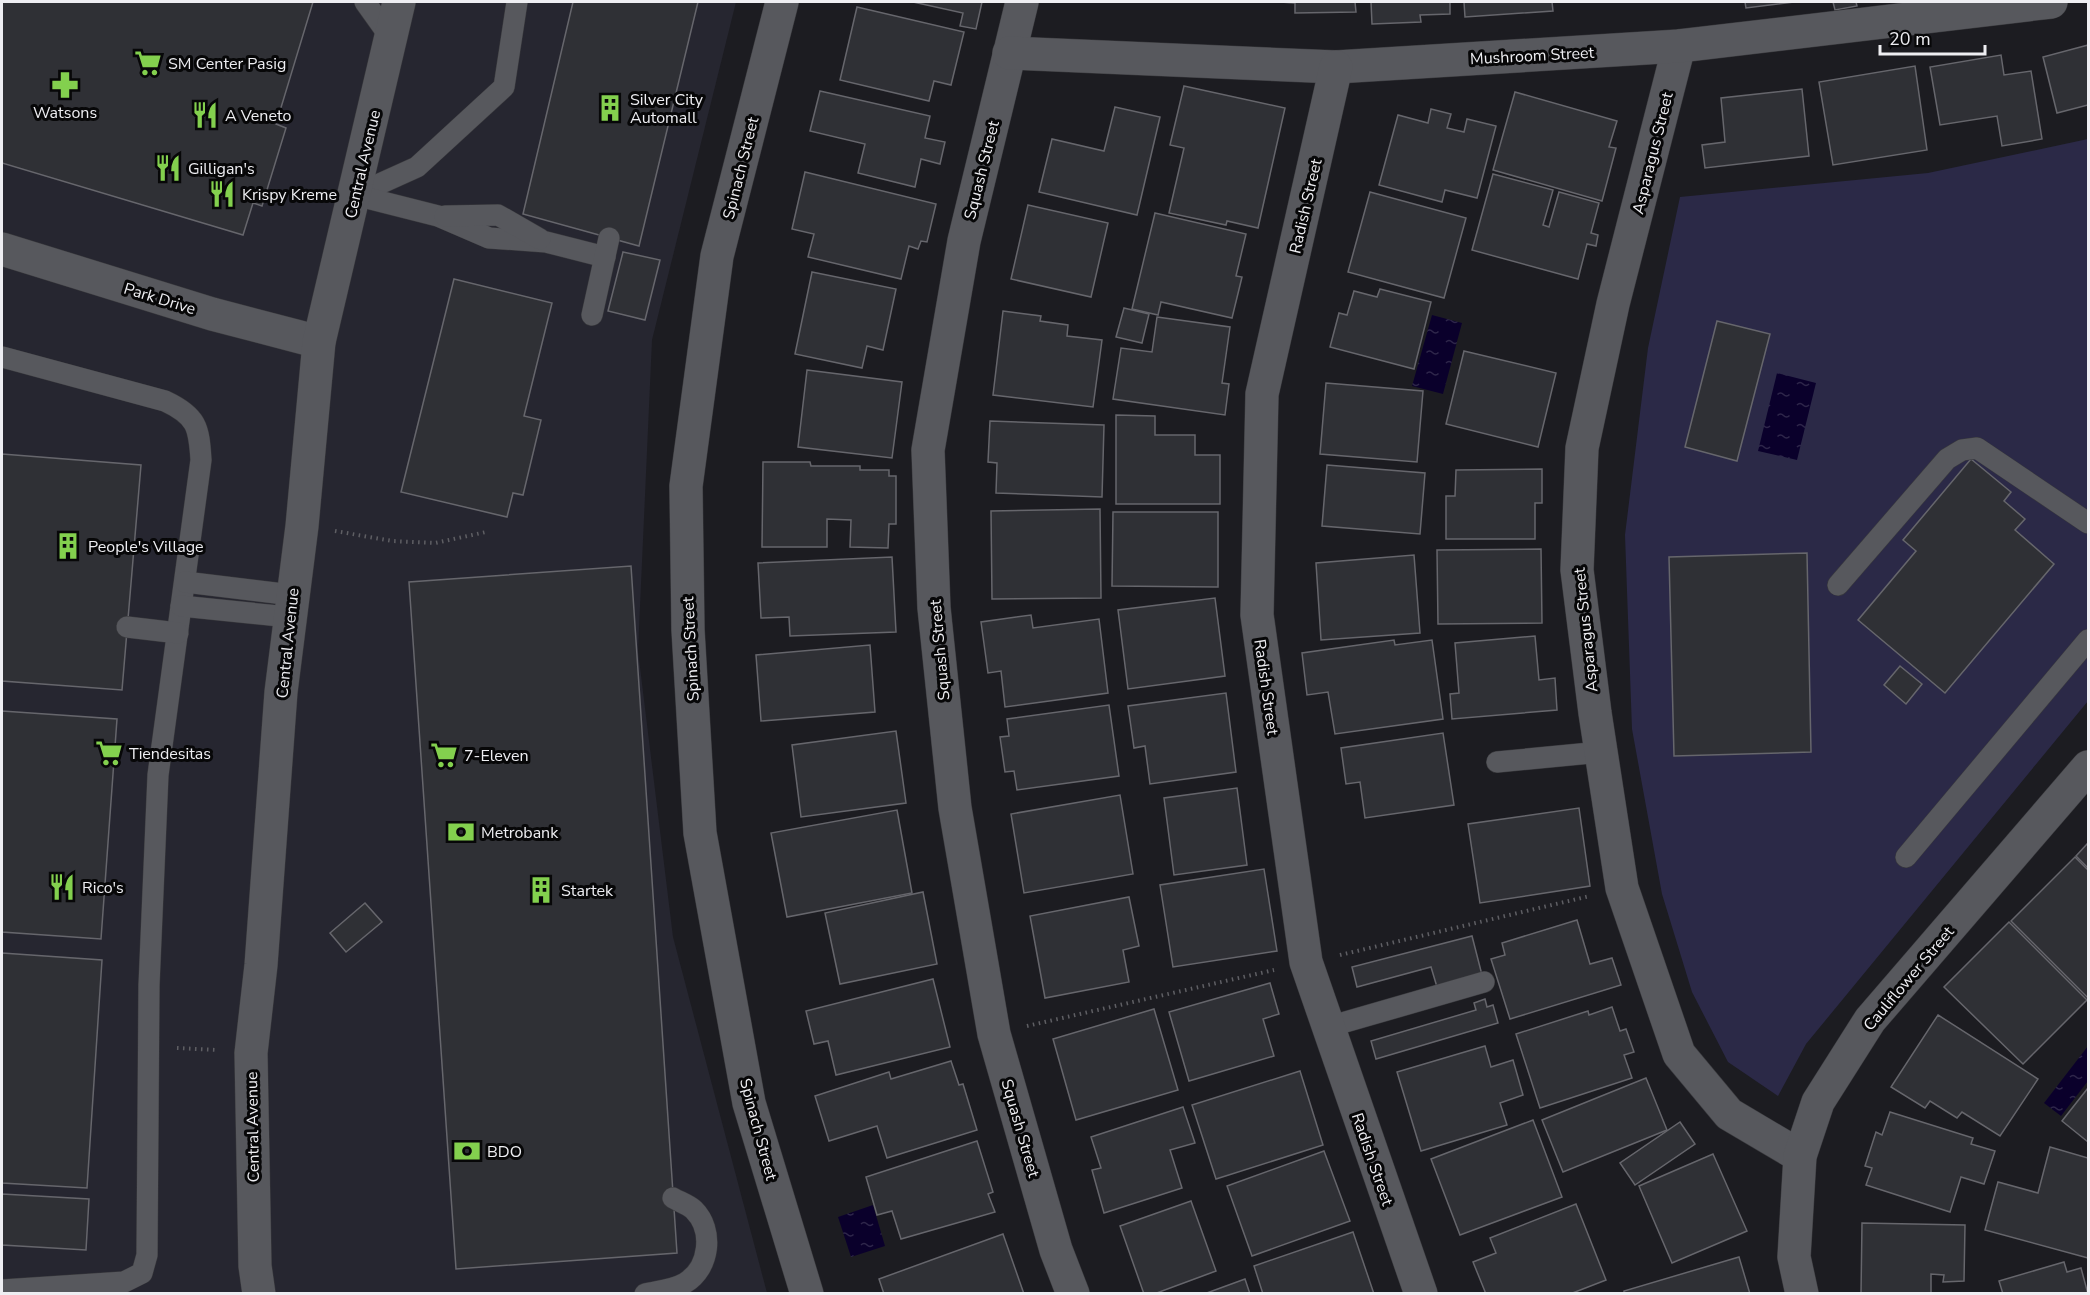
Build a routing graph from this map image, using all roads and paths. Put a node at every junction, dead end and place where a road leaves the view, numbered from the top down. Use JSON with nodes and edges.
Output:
{"nodes":[{"id":1,"x":365,"y":2,"type":"edge"},
{"id":2,"x":399,"y":2,"type":"edge"},
{"id":3,"x":518,"y":2,"type":"edge"},
{"id":4,"x":782,"y":2,"type":"edge"},
{"id":5,"x":1022,"y":2,"type":"edge"},
{"id":6,"x":2051,"y":2,"type":"edge"},
{"id":7,"x":390,"y":37,"type":"junction"},
{"id":8,"x":1679,"y":46,"type":"junction"},
{"id":9,"x":1010,"y":53,"type":"junction"},
{"id":10,"x":1336,"y":67,"type":"junction"},
{"id":11,"x":355,"y":195,"type":"junction"},
{"id":12,"x":2,"y":249,"type":"edge"},
{"id":13,"x":592,"y":315,"type":"dead end"},
{"id":14,"x":319,"y":342,"type":"junction"},
{"id":15,"x":2,"y":357,"type":"edge"},
{"id":16,"x":2088,"y":523,"type":"edge"},
{"id":17,"x":486,"y":532,"type":"dead end"},
{"id":18,"x":369,"y":536,"type":"dead end"},
{"id":19,"x":185,"y":582,"type":"junction"},
{"id":20,"x":1838,"y":585,"type":"dead end"},
{"id":21,"x":181,"y":606,"type":"junction"},
{"id":22,"x":290,"y":606,"type":"junction"},
{"id":23,"x":127,"y":627,"type":"dead end"},
{"id":24,"x":178,"y":633,"type":"junction"},
{"id":25,"x":2088,"y":640,"type":"edge"},
{"id":26,"x":1601,"y":752,"type":"junction"},
{"id":27,"x":1497,"y":762,"type":"dead end"},
{"id":28,"x":2088,"y":767,"type":"edge"},
{"id":29,"x":1906,"y":857,"type":"dead end"},
{"id":30,"x":1484,"y":982,"type":"dead end"},
{"id":31,"x":1328,"y":1027,"type":"junction"},
{"id":32,"x":148,"y":1046,"type":"junction"},
{"id":33,"x":251,"y":1053,"type":"junction"},
{"id":34,"x":1800,"y":1156,"type":"junction"},
{"id":35,"x":674,"y":1198,"type":"dead end"},
{"id":36,"x":2,"y":1290,"type":"edge"},
{"id":37,"x":258,"y":1293,"type":"edge"},
{"id":38,"x":645,"y":1293,"type":"edge"},
{"id":39,"x":807,"y":1293,"type":"edge"},
{"id":40,"x":1073,"y":1293,"type":"edge"},
{"id":41,"x":1421,"y":1293,"type":"edge"},
{"id":42,"x":1802,"y":1293,"type":"edge"}],
"edges":[{"from":1,"to":7,"type":"lane"},
{"from":2,"to":7,"type":"street","name":"Central Avenue"},
{"from":3,"to":11,"type":"lane"},
{"from":4,"to":39,"type":"street","name":"Spinach Street"},
{"from":5,"to":9,"type":"street","name":"Squash Street"},
{"from":6,"to":8,"type":"street","name":"Mushroom Street"},
{"from":7,"to":11,"type":"street","name":"Central Avenue"},
{"from":8,"to":10,"type":"street","name":"Mushroom Street"},
{"from":8,"to":26,"type":"street","name":"Asparagus Street"},
{"from":9,"to":10,"type":"street","name":"Mushroom Street"},
{"from":9,"to":40,"type":"street","name":"Squash Street"},
{"from":10,"to":31,"type":"street","name":"Radish Street"},
{"from":11,"to":13,"type":"lane"},
{"from":11,"to":14,"type":"street","name":"Central Avenue"},
{"from":12,"to":14,"type":"street","name":"Park Drive"},
{"from":14,"to":22,"type":"street","name":"Central Avenue"},
{"from":15,"to":19,"type":"lane"},
{"from":16,"to":20,"type":"lane"},
{"from":17,"to":18,"type":"path"},
{"from":19,"to":21,"type":"lane"},
{"from":19,"to":22,"type":"lane"},
{"from":21,"to":22,"type":"lane"},
{"from":21,"to":24,"type":"lane"},
{"from":22,"to":33,"type":"street","name":"Central Avenue"},
{"from":23,"to":24,"type":"lane"},
{"from":24,"to":32,"type":"lane"},
{"from":25,"to":29,"type":"lane"},
{"from":26,"to":27,"type":"lane"},
{"from":26,"to":34,"type":"street","name":"Asparagus Street"},
{"from":28,"to":34,"type":"street","name":"Cauliflower Street"},
{"from":30,"to":31,"type":"lane"},
{"from":31,"to":41,"type":"street","name":"Radish Street"},
{"from":32,"to":33,"type":"path"},
{"from":32,"to":36,"type":"lane"},
{"from":33,"to":37,"type":"street","name":"Central Avenue"},
{"from":34,"to":42,"type":"street","name":"Cauliflower Street"},
{"from":35,"to":38,"type":"lane"}]}
